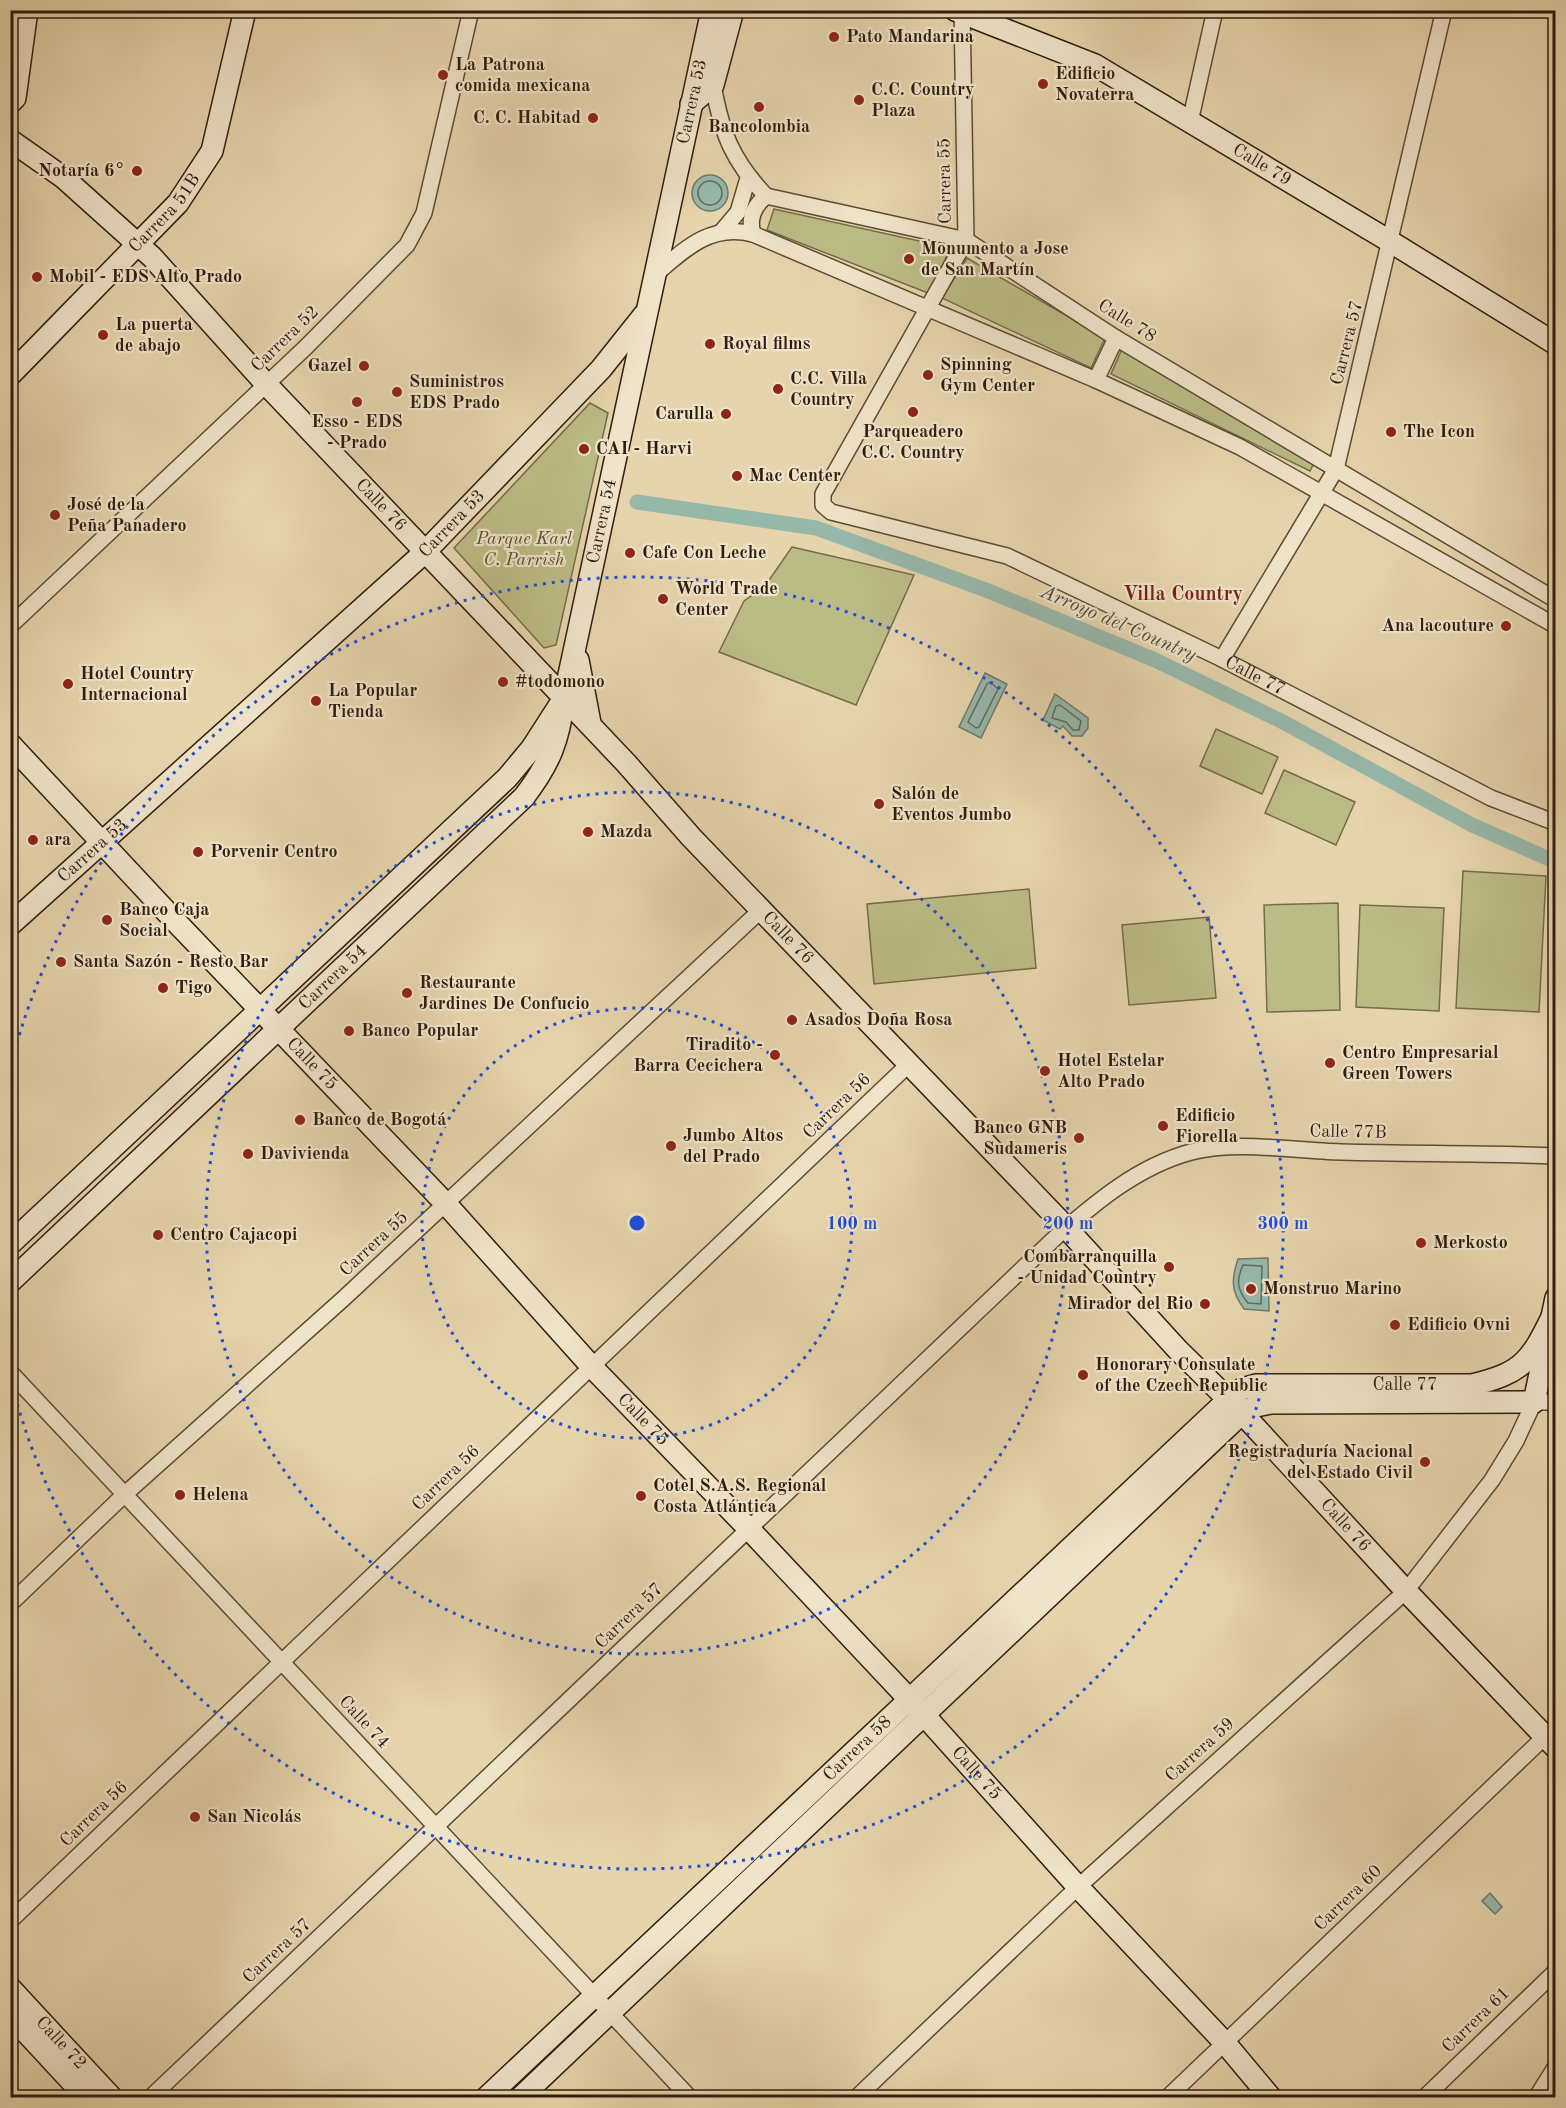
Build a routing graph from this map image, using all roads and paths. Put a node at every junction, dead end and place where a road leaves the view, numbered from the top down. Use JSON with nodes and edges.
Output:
{"nodes":[{"id":1,"x":27,"y":10,"type":"edge"},
{"id":2,"x":245,"y":10,"type":"edge"},
{"id":3,"x":471,"y":10,"type":"edge"},
{"id":4,"x":712,"y":10,"type":"edge"},
{"id":5,"x":733,"y":10,"type":"edge"},
{"id":6,"x":1215,"y":10,"type":"edge"},
{"id":7,"x":1444,"y":10,"type":"edge"},
{"id":8,"x":960,"y":11,"type":"edge"},
{"id":9,"x":703,"y":52,"type":"junction"},
{"id":10,"x":713,"y":85,"type":"junction"},
{"id":11,"x":10,"y":103,"type":"edge"},
{"id":12,"x":691,"y":104,"type":"junction"},
{"id":13,"x":1190,"y":122,"type":"junction"},
{"id":14,"x":10,"y":140,"type":"edge"},
{"id":15,"x":748,"y":178,"type":"junction"},
{"id":16,"x":766,"y":196,"type":"junction"},
{"id":17,"x":722,"y":231,"type":"junction"},
{"id":18,"x":753,"y":234,"type":"junction"},
{"id":19,"x":966,"y":240,"type":"junction"},
{"id":20,"x":1391,"y":242,"type":"junction"},
{"id":21,"x":139,"y":244,"type":"junction"},
{"id":22,"x":657,"y":273,"type":"junction"},
{"id":23,"x":929,"y":307,"type":"junction"},
{"id":24,"x":648,"y":310,"type":"junction"},
{"id":25,"x":1116,"y":338,"type":"junction"},
{"id":26,"x":1556,"y":344,"type":"edge"},
{"id":27,"x":10,"y":375,"type":"edge"},
{"id":28,"x":1096,"y":380,"type":"junction"},
{"id":29,"x":266,"y":384,"type":"junction"},
{"id":30,"x":1336,"y":469,"type":"junction"},
{"id":31,"x":1323,"y":492,"type":"junction"},
{"id":32,"x":823,"y":494,"type":"joint"},
{"id":33,"x":425,"y":552,"type":"junction"},
{"id":34,"x":1556,"y":600,"type":"edge"},
{"id":35,"x":10,"y":626,"type":"edge"},
{"id":36,"x":1556,"y":626,"type":"edge"},
{"id":37,"x":576,"y":640,"type":"junction"},
{"id":38,"x":1222,"y":659,"type":"junction"},
{"id":39,"x":564,"y":698,"type":"junction"},
{"id":40,"x":591,"y":727,"type":"junction"},
{"id":41,"x":10,"y":744,"type":"edge"},
{"id":42,"x":1556,"y":823,"type":"edge"},
{"id":43,"x":103,"y":841,"type":"junction"},
{"id":44,"x":404,"y":875,"type":"junction"},
{"id":45,"x":423,"y":894,"type":"junction"},
{"id":46,"x":761,"y":910,"type":"junction"},
{"id":47,"x":10,"y":925,"type":"edge"},
{"id":48,"x":260,"y":1009,"type":"junction"},
{"id":49,"x":280,"y":1029,"type":"junction"},
{"id":50,"x":909,"y":1064,"type":"junction"},
{"id":51,"x":1556,"y":1156,"type":"edge"},
{"id":52,"x":91,"y":1167,"type":"junction"},
{"id":53,"x":1143,"y":1172,"type":"joint"},
{"id":54,"x":111,"y":1188,"type":"junction"},
{"id":55,"x":446,"y":1204,"type":"junction"},
{"id":56,"x":1066,"y":1228,"type":"junction"},
{"id":57,"x":10,"y":1244,"type":"edge"},
{"id":58,"x":10,"y":1282,"type":"edge"},
{"id":59,"x":1554,"y":1308,"type":"edge"},
{"id":60,"x":1556,"y":1363,"type":"edge"},
{"id":61,"x":592,"y":1366,"type":"junction"},
{"id":62,"x":10,"y":1372,"type":"edge"},
{"id":63,"x":1534,"y":1402,"type":"junction"},
{"id":64,"x":1556,"y":1402,"type":"edge"},
{"id":65,"x":1236,"y":1406,"type":"junction"},
{"id":66,"x":125,"y":1494,"type":"junction"},
{"id":67,"x":749,"y":1529,"type":"junction"},
{"id":68,"x":1094,"y":1539,"type":"junction"},
{"id":69,"x":1406,"y":1591,"type":"junction"},
{"id":70,"x":10,"y":1604,"type":"edge"},
{"id":71,"x":282,"y":1662,"type":"junction"},
{"id":72,"x":908,"y":1698,"type":"junction"},
{"id":73,"x":924,"y":1715,"type":"junction"},
{"id":74,"x":1552,"y":1737,"type":"edge"},
{"id":75,"x":436,"y":1827,"type":"junction"},
{"id":76,"x":1078,"y":1887,"type":"junction"},
{"id":77,"x":10,"y":1921,"type":"edge"},
{"id":78,"x":1556,"y":1971,"type":"edge"},
{"id":79,"x":10,"y":1988,"type":"edge"},
{"id":80,"x":594,"y":1996,"type":"junction"},
{"id":81,"x":609,"y":2012,"type":"junction"},
{"id":82,"x":10,"y":2016,"type":"edge"},
{"id":83,"x":1225,"y":2043,"type":"junction"},
{"id":84,"x":1556,"y":2066,"type":"edge"},
{"id":85,"x":87,"y":2097,"type":"edge"},
{"id":86,"x":112,"y":2097,"type":"edge"},
{"id":87,"x":150,"y":2097,"type":"edge"},
{"id":88,"x":486,"y":2097,"type":"edge"},
{"id":89,"x":520,"y":2097,"type":"edge"},
{"id":90,"x":690,"y":2097,"type":"edge"},
{"id":91,"x":856,"y":2097,"type":"edge"},
{"id":92,"x":1167,"y":2097,"type":"edge"},
{"id":93,"x":1271,"y":2097,"type":"edge"},
{"id":94,"x":1424,"y":2097,"type":"edge"},
{"id":95,"x":1536,"y":2097,"type":"edge"}],
"edges":[{"from":1,"to":11,"type":"street"},
{"from":2,"to":21,"type":"street","name":"Carrera 51B"},
{"from":3,"to":29,"type":"street","name":"Carrera 52"},
{"from":4,"to":9,"type":"street","name":"Carrera 53"},
{"from":5,"to":10,"type":"street"},
{"from":6,"to":13,"type":"street"},
{"from":7,"to":20,"type":"street","name":"Carrera 57"},
{"from":8,"to":13,"type":"street","name":"Calle 79"},
{"from":8,"to":19,"type":"street","name":"Carrera 55"},
{"from":9,"to":10,"type":"street"},
{"from":9,"to":12,"type":"street","name":"Carrera 53"},
{"from":10,"to":12,"type":"street"},
{"from":10,"to":15,"type":"street"},
{"from":12,"to":22,"type":"street","name":"Carrera 53"},
{"from":13,"to":20,"type":"street","name":"Calle 79"},
{"from":14,"to":21,"type":"street","name":"Calle 76"},
{"from":15,"to":16,"type":"street"},
{"from":15,"to":17,"type":"street"},
{"from":16,"to":18,"type":"street"},
{"from":16,"to":19,"type":"street","name":"Calle 78"},
{"from":17,"to":18,"type":"street"},
{"from":17,"to":22,"type":"street"},
{"from":18,"to":23,"type":"street"},
{"from":19,"to":23,"type":"street","name":"Carrera 55"},
{"from":19,"to":25,"type":"street","name":"Calle 78"},
{"from":20,"to":26,"type":"street","name":"Calle 79"},
{"from":20,"to":30,"type":"street","name":"Carrera 57"},
{"from":21,"to":27,"type":"street","name":"Carrera 51B"},
{"from":21,"to":29,"type":"street","name":"Calle 76"},
{"from":22,"to":24,"type":"street","name":"Carrera 53"},
{"from":23,"to":28,"type":"street"},
{"from":23,"to":32,"type":"street","name":"Carrera 55"},
{"from":24,"to":33,"type":"street","name":"Carrera 53"},
{"from":24,"to":37,"type":"street","name":"Carrera 54"},
{"from":25,"to":28,"type":"street"},
{"from":25,"to":30,"type":"street","name":"Calle 78"},
{"from":28,"to":31,"type":"street"},
{"from":29,"to":33,"type":"street","name":"Calle 76"},
{"from":29,"to":35,"type":"street","name":"Carrera 52"},
{"from":30,"to":31,"type":"street","name":"Carrera 57"},
{"from":30,"to":34,"type":"street","name":"Calle 78"},
{"from":31,"to":36,"type":"street"},
{"from":31,"to":38,"type":"street","name":"Carrera 57"},
{"from":32,"to":38,"type":"street","name":"Calle 77"},
{"from":33,"to":39,"type":"street","name":"Calle 76"},
{"from":33,"to":43,"type":"street","name":"Carrera 53"},
{"from":37,"to":39,"type":"street","name":"Carrera 54"},
{"from":37,"to":40,"type":"street"},
{"from":38,"to":42,"type":"street","name":"Calle 77"},
{"from":39,"to":40,"type":"street","name":"Calle 76"},
{"from":39,"to":44,"type":"street","name":"Carrera 54"},
{"from":39,"to":45,"type":"street","name":"Carrera 54"},
{"from":40,"to":46,"type":"street","name":"Calle 76"},
{"from":41,"to":43,"type":"street","name":"Calle 75"},
{"from":43,"to":47,"type":"street","name":"Carrera 53"},
{"from":43,"to":48,"type":"street","name":"Calle 75"},
{"from":44,"to":45,"type":"street"},
{"from":44,"to":48,"type":"street","name":"Carrera 54"},
{"from":45,"to":49,"type":"street","name":"Carrera 54"},
{"from":46,"to":50,"type":"street","name":"Calle 76"},
{"from":46,"to":55,"type":"street","name":"Carrera 55"},
{"from":48,"to":49,"type":"street","name":"Calle 75"},
{"from":48,"to":52,"type":"street","name":"Carrera 54"},
{"from":49,"to":54,"type":"street","name":"Carrera 54"},
{"from":49,"to":55,"type":"street","name":"Calle 75"},
{"from":50,"to":56,"type":"street","name":"Calle 76"},
{"from":50,"to":61,"type":"street","name":"Carrera 56"},
{"from":51,"to":53,"type":"street","name":"Calle 77B"},
{"from":52,"to":54,"type":"street"},
{"from":52,"to":57,"type":"street","name":"Carrera 54"},
{"from":53,"to":56,"type":"street","name":"Carrera 57"},
{"from":54,"to":58,"type":"street","name":"Carrera 54"},
{"from":55,"to":61,"type":"street","name":"Calle 75"},
{"from":55,"to":66,"type":"street","name":"Carrera 55"},
{"from":56,"to":65,"type":"street","name":"Calle 76"},
{"from":56,"to":67,"type":"street","name":"Carrera 57"},
{"from":59,"to":63,"type":"street"},
{"from":59,"to":65,"type":"street","name":"Calle 77"},
{"from":60,"to":63,"type":"street"},
{"from":61,"to":67,"type":"street","name":"Calle 75"},
{"from":61,"to":71,"type":"street","name":"Carrera 56"},
{"from":62,"to":66,"type":"street","name":"Calle 74"},
{"from":63,"to":64,"type":"street","name":"Calle 77"},
{"from":63,"to":65,"type":"street","name":"Calle 77"},
{"from":63,"to":69,"type":"street","name":"Carrera 59"},
{"from":65,"to":68,"type":"street","name":"Carrera 58"},
{"from":65,"to":69,"type":"street","name":"Calle 76"},
{"from":66,"to":70,"type":"street","name":"Carrera 55"},
{"from":66,"to":71,"type":"street","name":"Calle 74"},
{"from":67,"to":72,"type":"street","name":"Calle 75"},
{"from":67,"to":75,"type":"street","name":"Carrera 57"},
{"from":68,"to":72,"type":"street","name":"Carrera 58"},
{"from":68,"to":73,"type":"street","name":"Carrera 58"},
{"from":69,"to":74,"type":"street","name":"Calle 76"},
{"from":69,"to":76,"type":"street","name":"Carrera 59"},
{"from":71,"to":75,"type":"street","name":"Calle 74"},
{"from":71,"to":77,"type":"street","name":"Carrera 56"},
{"from":72,"to":73,"type":"street","name":"Calle 75"},
{"from":72,"to":80,"type":"street","name":"Carrera 58"},
{"from":73,"to":76,"type":"street","name":"Calle 75"},
{"from":73,"to":81,"type":"street","name":"Carrera 58"},
{"from":74,"to":83,"type":"street","name":"Carrera 60"},
{"from":75,"to":80,"type":"street","name":"Calle 74"},
{"from":75,"to":87,"type":"street","name":"Carrera 57"},
{"from":76,"to":83,"type":"street","name":"Calle 75"},
{"from":76,"to":91,"type":"street","name":"Carrera 59"},
{"from":78,"to":94,"type":"street","name":"Carrera 61"},
{"from":79,"to":86,"type":"street","name":"Calle 72"},
{"from":80,"to":81,"type":"street","name":"Calle 74"},
{"from":80,"to":88,"type":"street","name":"Carrera 58"},
{"from":81,"to":89,"type":"street","name":"Carrera 58"},
{"from":81,"to":90,"type":"street","name":"Calle 74"},
{"from":82,"to":85,"type":"street","name":"Calle 72"},
{"from":83,"to":92,"type":"street","name":"Carrera 60"},
{"from":83,"to":93,"type":"street","name":"Calle 75"},
{"from":84,"to":95,"type":"street"}]}
